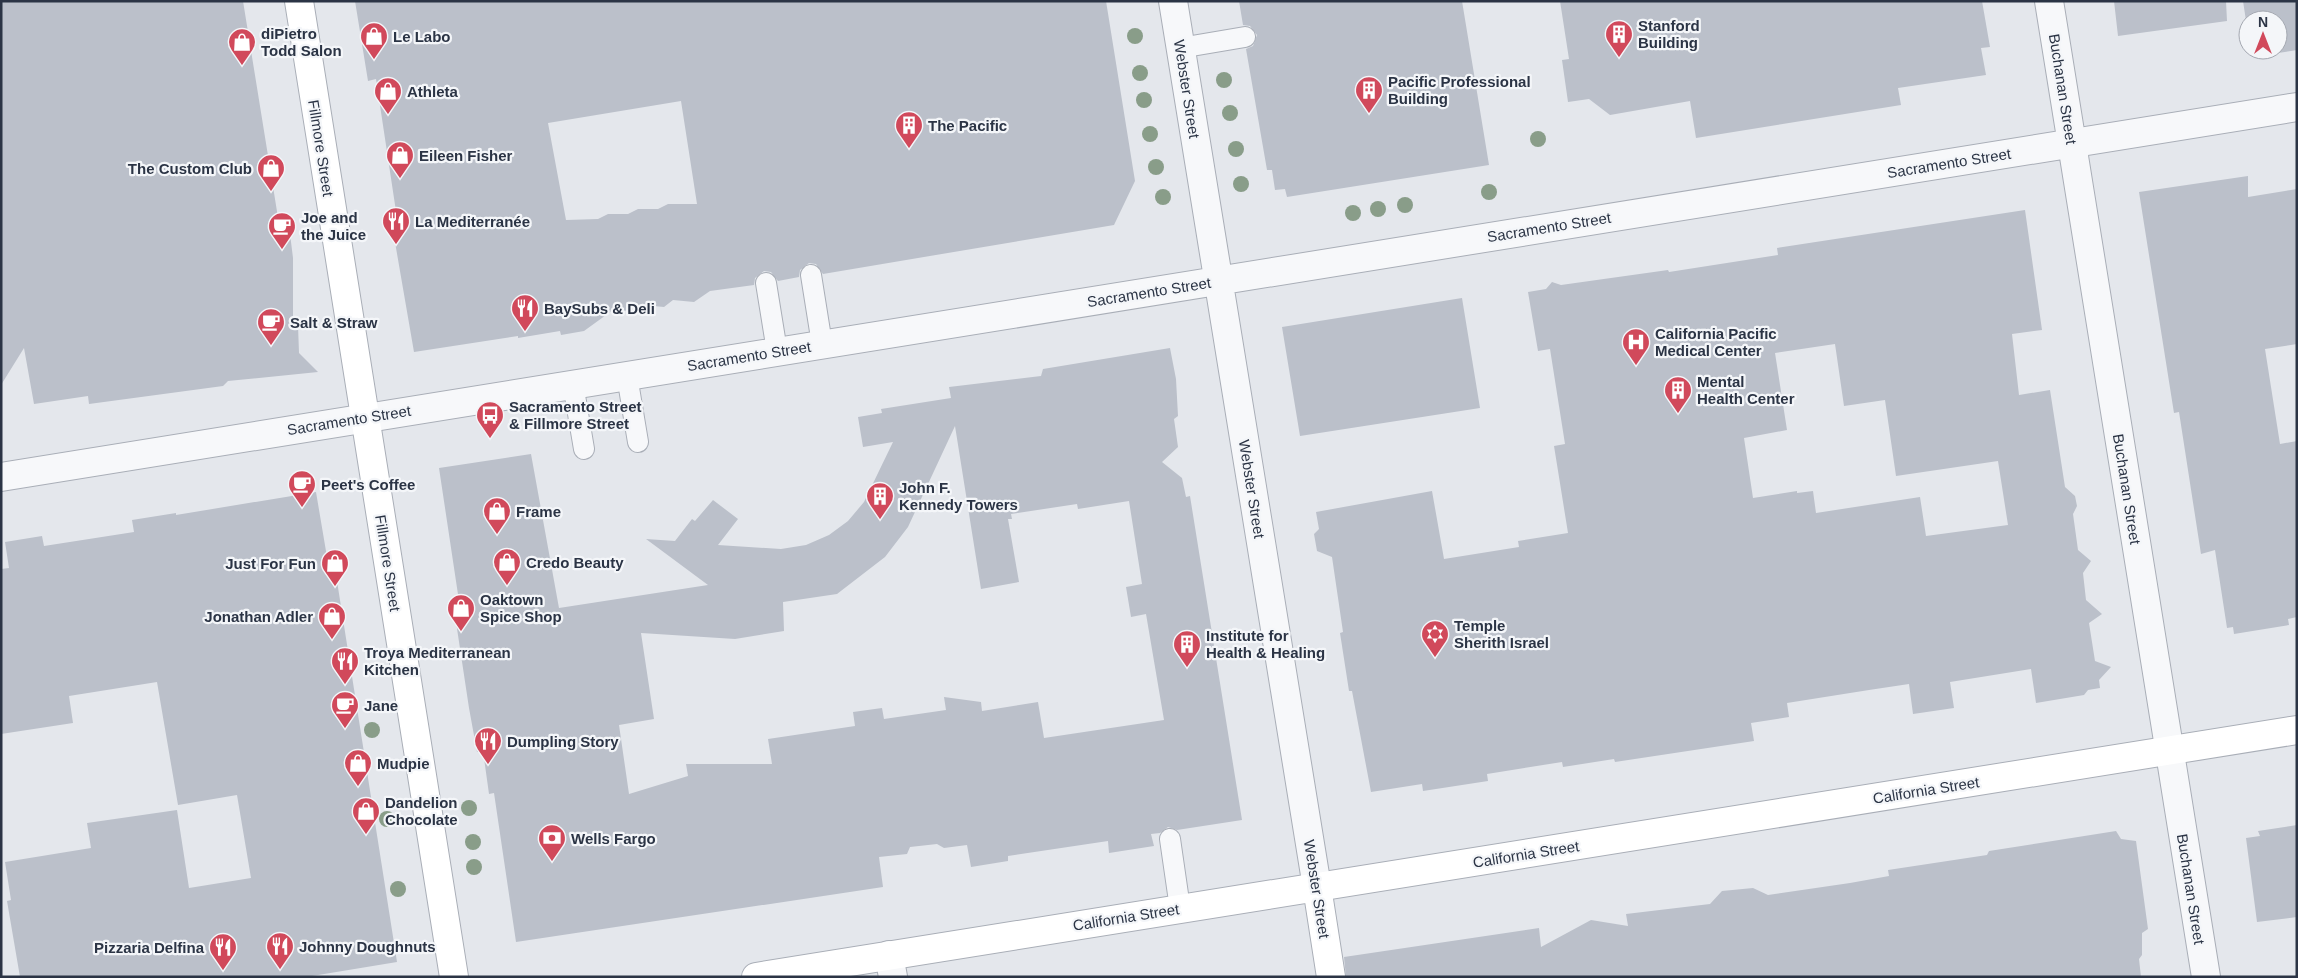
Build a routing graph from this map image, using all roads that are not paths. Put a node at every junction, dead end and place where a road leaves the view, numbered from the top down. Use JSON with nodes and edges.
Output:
{"nodes":[{"id":1,"x":298,"y":1,"type":"edge"},
{"id":2,"x":1172,"y":1,"type":"edge"},
{"id":3,"x":2049,"y":1,"type":"edge"},
{"id":4,"x":1245,"y":38,"type":"dead end"},
{"id":5,"x":1180,"y":48,"type":"junction"},
{"id":6,"x":2297,"y":107,"type":"edge"},
{"id":7,"x":2072,"y":143,"type":"junction"},
{"id":8,"x":811,"y":276,"type":"dead end"},
{"id":9,"x":1218,"y":281,"type":"junction"},
{"id":10,"x":766,"y":283,"type":"dead end"},
{"id":11,"x":822,"y":344,"type":"junction"},
{"id":12,"x":777,"y":351,"type":"junction"},
{"id":13,"x":627,"y":376,"type":"junction"},
{"id":14,"x":573,"y":384,"type":"junction"},
{"id":15,"x":365,"y":417,"type":"junction"},
{"id":16,"x":638,"y":442,"type":"dead end"},
{"id":17,"x":584,"y":449,"type":"dead end"},
{"id":18,"x":1,"y":477,"type":"edge"},
{"id":19,"x":2297,"y":730,"type":"edge"},
{"id":20,"x":2169,"y":751,"type":"junction"},
{"id":21,"x":1170,"y":839,"type":"dead end"},
{"id":22,"x":1317,"y":888,"type":"junction"},
{"id":23,"x":1180,"y":908,"type":"junction"},
{"id":24,"x":891,"y":966,"type":"edge"},
{"id":25,"x":454,"y":977,"type":"edge"},
{"id":26,"x":756,"y":977,"type":"edge"},
{"id":27,"x":1331,"y":977,"type":"edge"},
{"id":28,"x":2206,"y":977,"type":"edge"}],
"edges":[{"from":1,"to":15,"type":"street","name":"Fillmore Street"},
{"from":2,"to":5,"type":"street","name":"Webster Street"},
{"from":3,"to":7,"type":"street","name":"Buchanan Street"},
{"from":4,"to":5,"type":"lane"},
{"from":5,"to":9,"type":"street","name":"Webster Street"},
{"from":6,"to":7,"type":"street","name":"Sacramento Street"},
{"from":7,"to":9,"type":"street","name":"Sacramento Street"},
{"from":7,"to":20,"type":"street","name":"Buchanan Street"},
{"from":8,"to":11,"type":"lane"},
{"from":9,"to":11,"type":"street","name":"Sacramento Street"},
{"from":9,"to":22,"type":"street","name":"Webster Street"},
{"from":10,"to":12,"type":"lane"},
{"from":11,"to":12,"type":"street","name":"Sacramento Street"},
{"from":12,"to":13,"type":"street","name":"Sacramento Street"},
{"from":13,"to":14,"type":"street","name":"Sacramento Street"},
{"from":13,"to":16,"type":"lane"},
{"from":14,"to":15,"type":"street","name":"Sacramento Street"},
{"from":14,"to":17,"type":"lane"},
{"from":15,"to":18,"type":"street","name":"Sacramento Street"},
{"from":15,"to":25,"type":"street","name":"Fillmore Street"},
{"from":19,"to":20,"type":"street","name":"California Street"},
{"from":20,"to":22,"type":"street","name":"California Street"},
{"from":20,"to":28,"type":"street","name":"Buchanan Street"},
{"from":21,"to":23,"type":"lane"},
{"from":22,"to":23,"type":"street","name":"California Street"},
{"from":22,"to":27,"type":"street","name":"Webster Street"},
{"from":23,"to":24,"type":"street","name":"California Street"},
{"from":24,"to":26,"type":"street","name":"California Street"}]}
